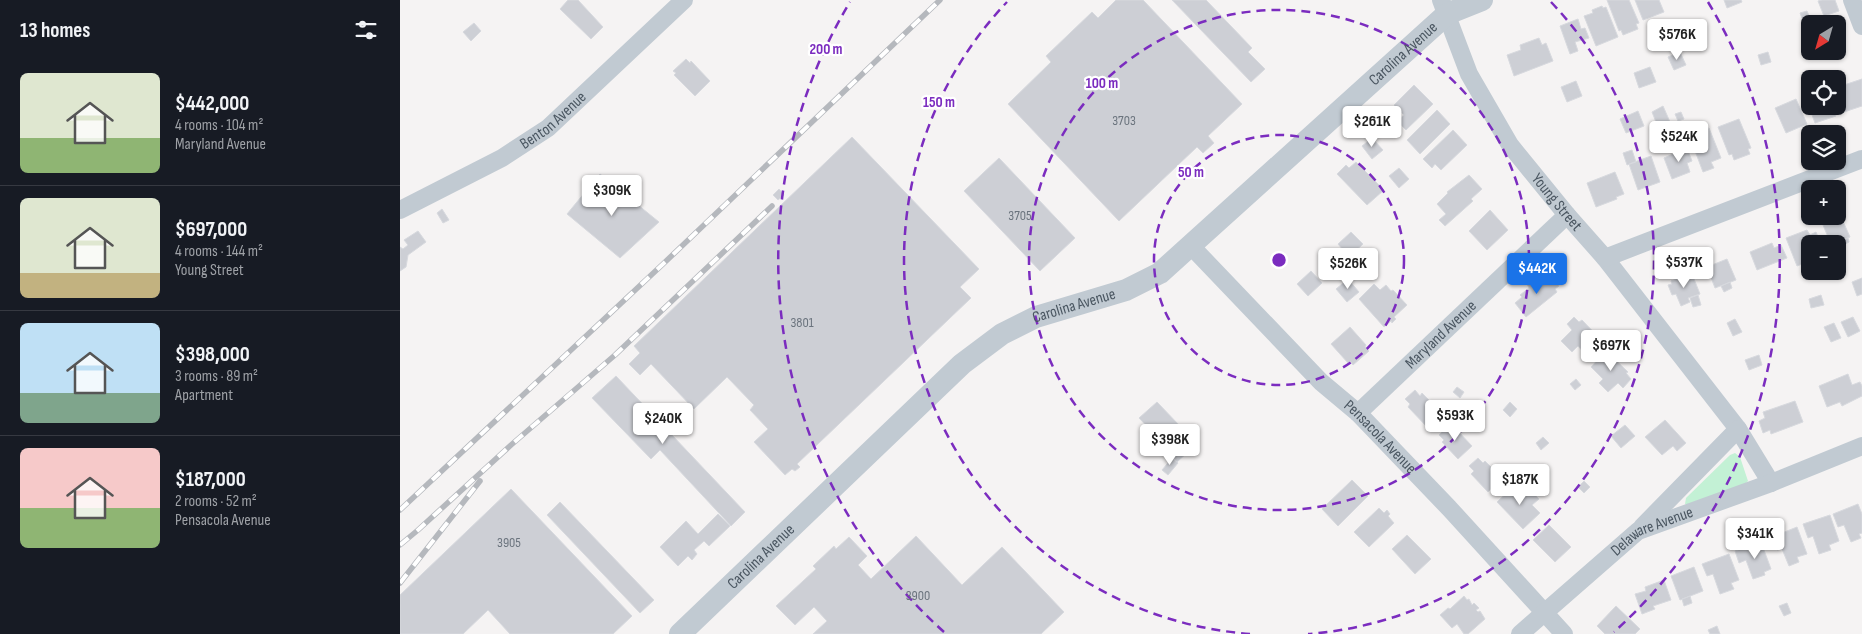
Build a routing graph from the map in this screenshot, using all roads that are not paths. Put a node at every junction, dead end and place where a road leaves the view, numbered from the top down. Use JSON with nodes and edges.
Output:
{"nodes":[{"id":1,"x":684,"y":0,"type":"edge"},
{"id":2,"x":1482,"y":0,"type":"edge"},
{"id":3,"x":1852,"y":0,"type":"edge"},
{"id":4,"x":1444,"y":7,"type":"edge"},
{"id":5,"x":1862,"y":26,"type":"edge"},
{"id":6,"x":1862,"y":159,"type":"edge"},
{"id":7,"x":400,"y":210,"type":"edge"},
{"id":8,"x":1567,"y":215,"type":"junction"},
{"id":9,"x":1191,"y":246,"type":"junction"},
{"id":10,"x":1605,"y":258,"type":"junction"},
{"id":11,"x":1358,"y":413,"type":"junction"},
{"id":12,"x":1738,"y":429,"type":"junction"},
{"id":13,"x":1862,"y":446,"type":"edge"},
{"id":14,"x":1771,"y":483,"type":"junction"},
{"id":15,"x":1638,"y":531,"type":"junction"},
{"id":16,"x":1544,"y":613,"type":"junction"},
{"id":17,"x":680,"y":634,"type":"edge"},
{"id":18,"x":1520,"y":634,"type":"edge"},
{"id":19,"x":1564,"y":634,"type":"edge"}],
"edges":[{"from":1,"to":7,"type":"street","name":"Benton Avenue"},
{"from":2,"to":4,"type":"street","name":"Carolina Avenue"},
{"from":3,"to":5,"type":"street"},
{"from":4,"to":8,"type":"street","name":"Young Street"},
{"from":4,"to":9,"type":"street","name":"Carolina Avenue"},
{"from":6,"to":10,"type":"street"},
{"from":8,"to":10,"type":"street","name":"Young Street"},
{"from":8,"to":11,"type":"street","name":"Maryland Avenue"},
{"from":9,"to":11,"type":"street","name":"Pensacola Avenue"},
{"from":9,"to":17,"type":"street","name":"Carolina Avenue"},
{"from":10,"to":12,"type":"street","name":"Young Street"},
{"from":11,"to":16,"type":"street","name":"Pensacola Avenue"},
{"from":12,"to":14,"type":"street","name":"Young Street"},
{"from":12,"to":15,"type":"street"},
{"from":13,"to":14,"type":"street","name":"Delaware Avenue"},
{"from":14,"to":15,"type":"street","name":"Delaware Avenue"},
{"from":15,"to":16,"type":"street","name":"Delaware Avenue"},
{"from":16,"to":18,"type":"street","name":"Delaware Avenue"},
{"from":16,"to":19,"type":"street","name":"Pensacola Avenue"}]}
